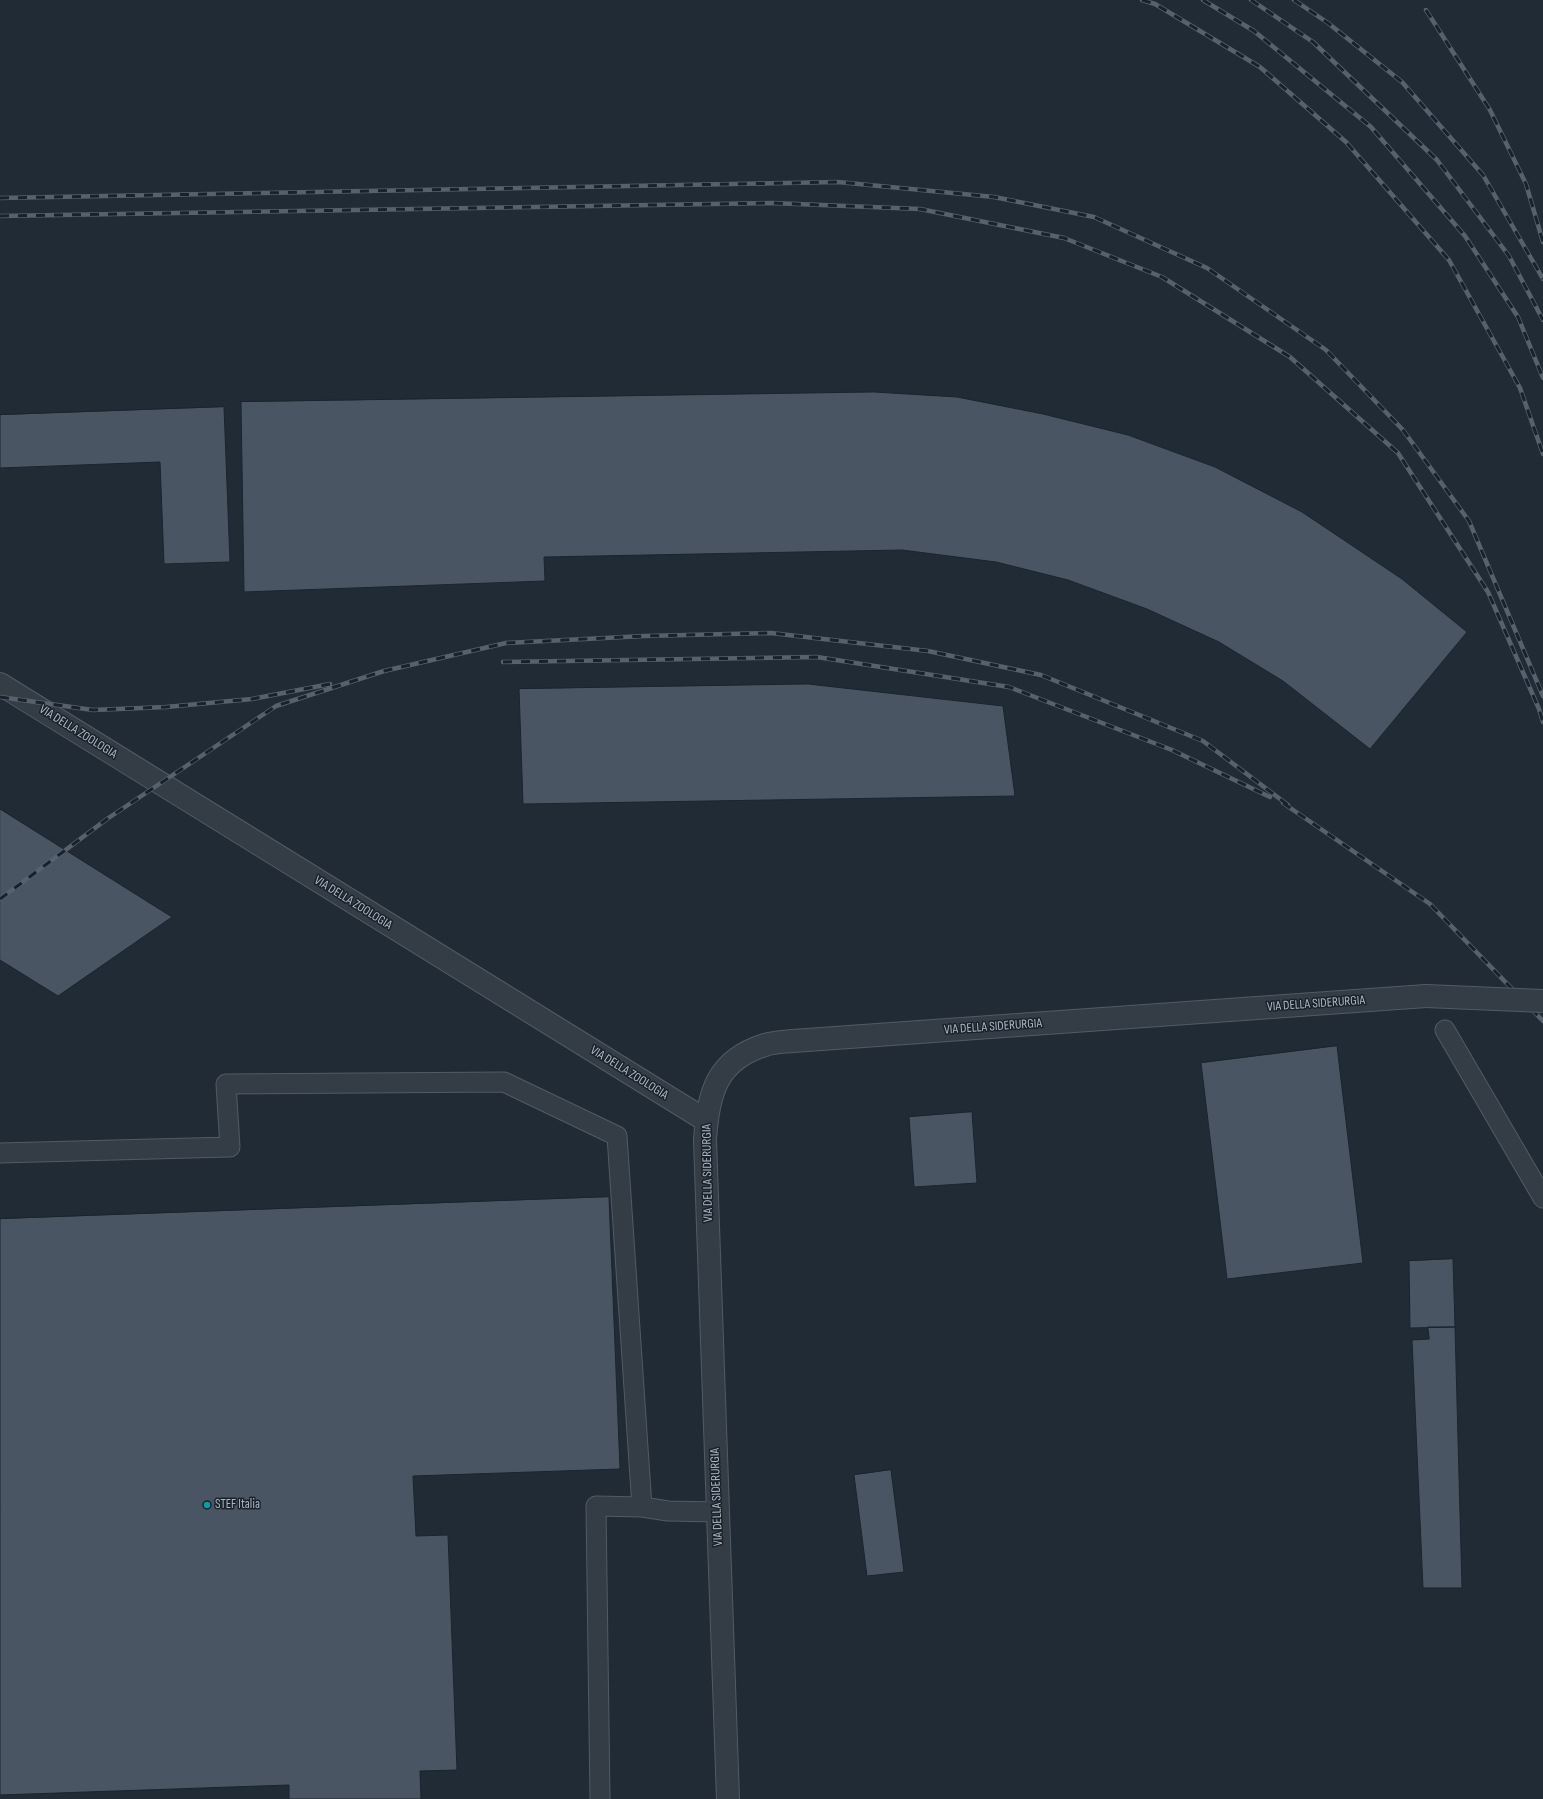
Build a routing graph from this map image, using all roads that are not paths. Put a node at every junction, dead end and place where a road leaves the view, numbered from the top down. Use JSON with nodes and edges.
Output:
{"nodes":[{"id":1,"x":0,"y":684,"type":"edge"},
{"id":2,"x":1543,"y":1002,"type":"edge"},
{"id":3,"x":1445,"y":1030,"type":"dead end"},
{"id":4,"x":707,"y":1122,"type":"junction"},
{"id":5,"x":0,"y":1153,"type":"edge"},
{"id":6,"x":1543,"y":1198,"type":"edge"},
{"id":7,"x":642,"y":1507,"type":"junction"},
{"id":8,"x":718,"y":1512,"type":"junction"},
{"id":9,"x":600,"y":1799,"type":"edge"},
{"id":10,"x":728,"y":1799,"type":"edge"}],
"edges":[{"from":1,"to":4,"type":"street","name":"VIA DELLA ZOOLOGIA"},
{"from":2,"to":4,"type":"street","name":"VIA DELLA SIDERURGIA","bridge":true},
{"from":3,"to":6,"type":"lane"},
{"from":4,"to":8,"type":"street","name":"VIA DELLA SIDERURGIA"},
{"from":5,"to":7,"type":"lane"},
{"from":7,"to":8,"type":"lane"},
{"from":7,"to":9,"type":"lane"},
{"from":8,"to":10,"type":"street","name":"VIA DELLA SIDERURGIA"}]}
